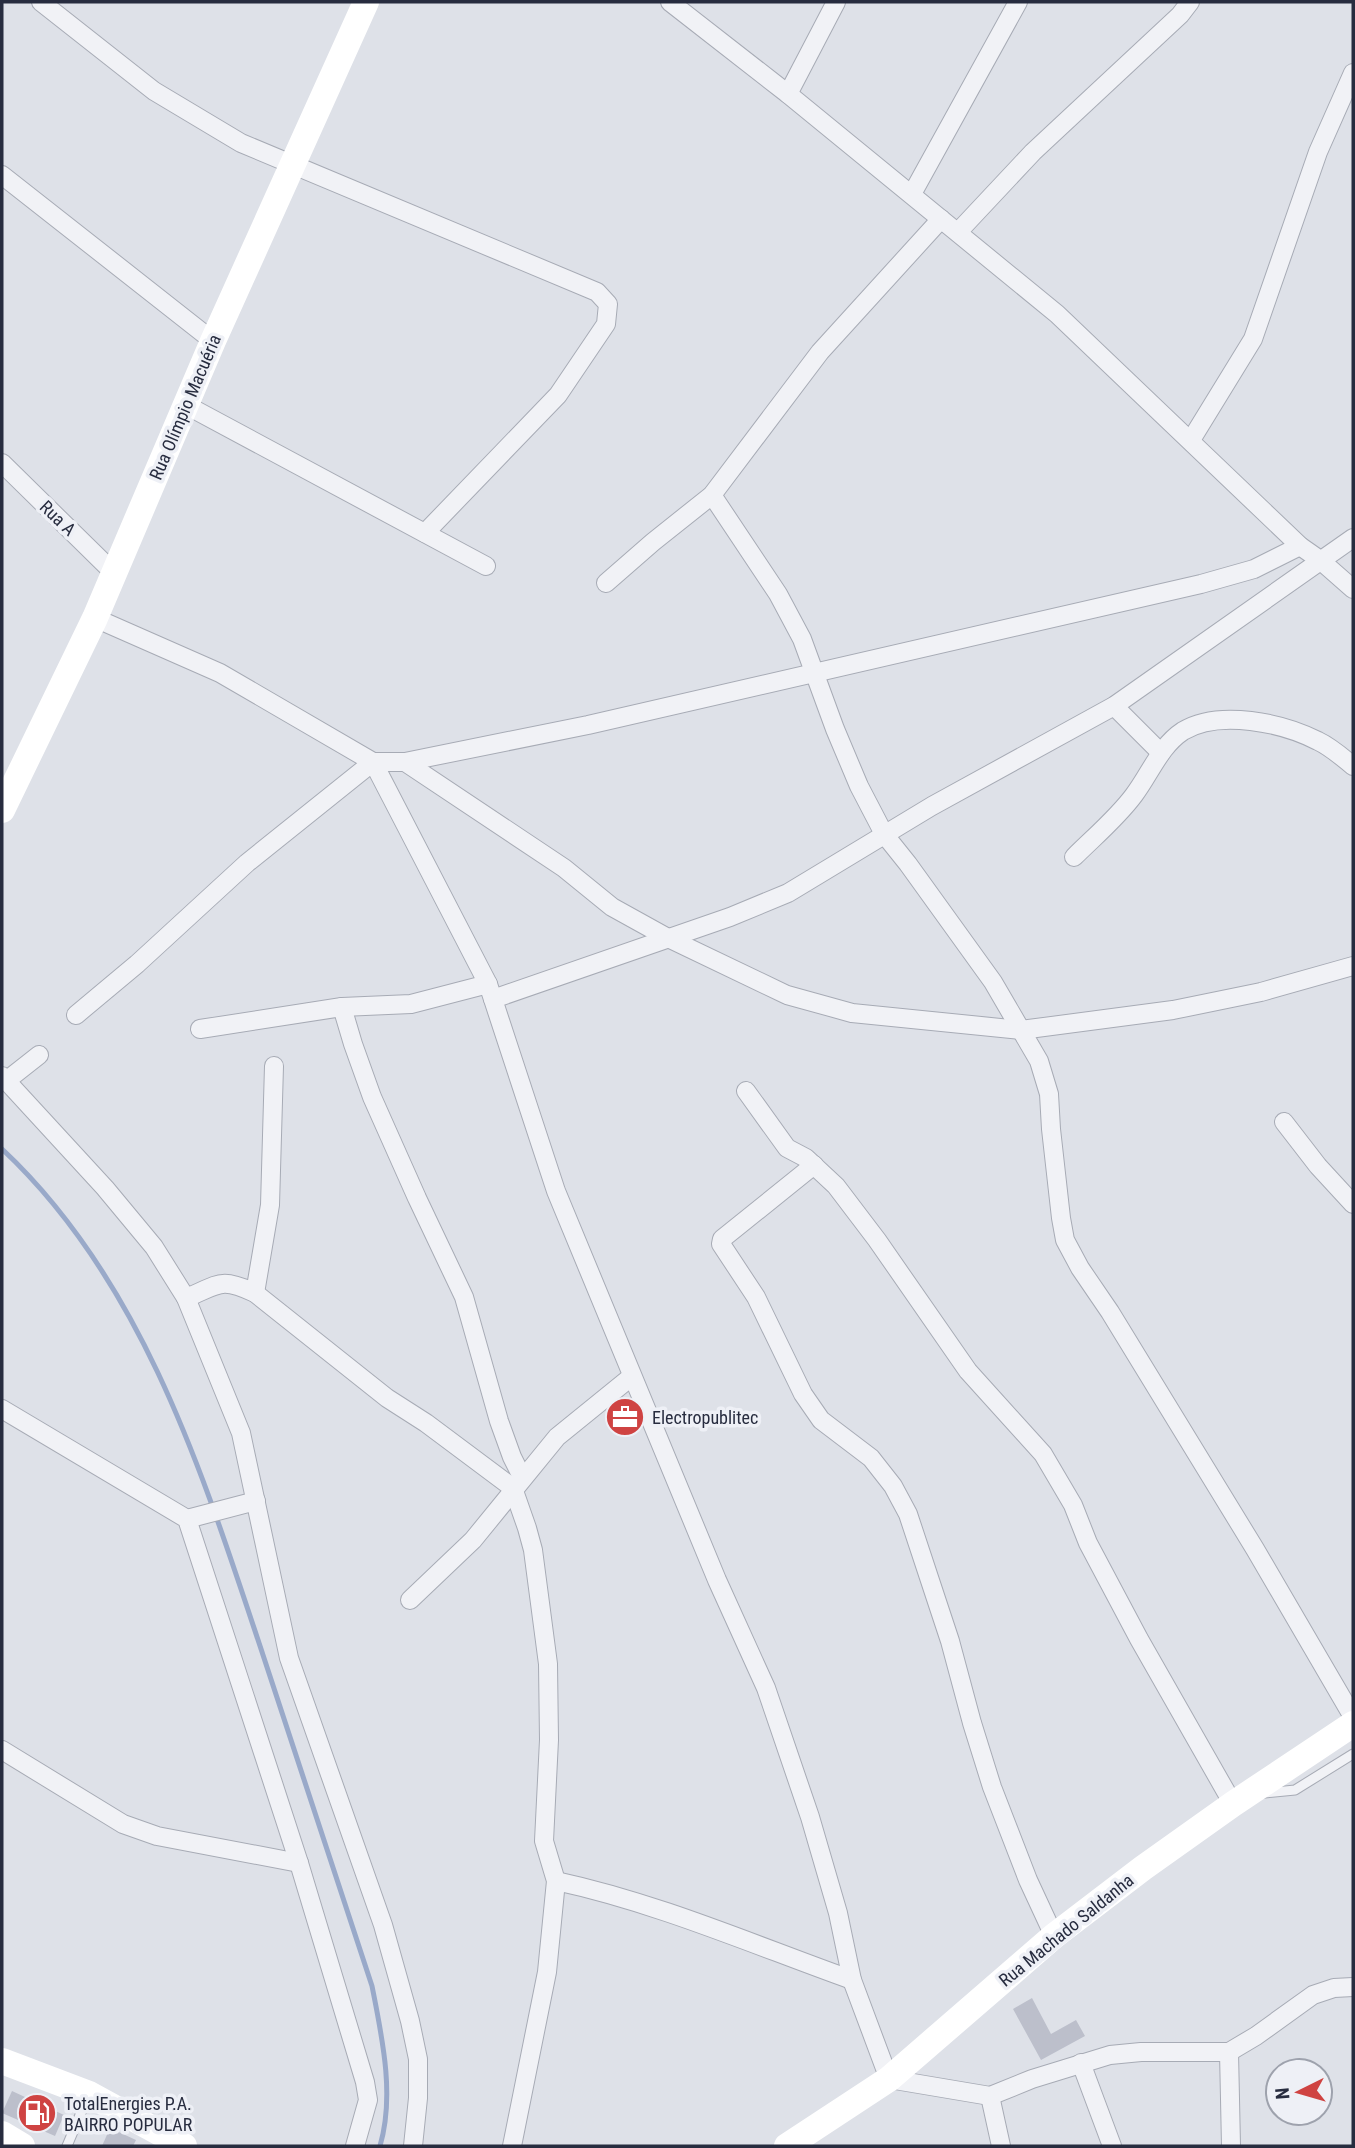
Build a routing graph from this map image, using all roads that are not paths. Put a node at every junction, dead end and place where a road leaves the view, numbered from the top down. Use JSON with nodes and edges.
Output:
{"nodes":[{"id":1,"x":41,"y":2,"type":"edge"},
{"id":2,"x":366,"y":2,"type":"edge"},
{"id":3,"x":670,"y":2,"type":"edge"},
{"id":4,"x":836,"y":2,"type":"edge"},
{"id":5,"x":1017,"y":2,"type":"edge"},
{"id":6,"x":1190,"y":2,"type":"edge"},
{"id":7,"x":1353,"y":73,"type":"edge"},
{"id":8,"x":788,"y":94,"type":"junction"},
{"id":9,"x":293,"y":163,"type":"junction"},
{"id":10,"x":2,"y":175,"type":"edge"},
{"id":11,"x":912,"y":194,"type":"junction"},
{"id":12,"x":941,"y":219,"type":"junction"},
{"id":13,"x":958,"y":232,"type":"junction"},
{"id":14,"x":214,"y":341,"type":"junction"},
{"id":15,"x":186,"y":405,"type":"junction"},
{"id":16,"x":1191,"y":440,"type":"junction"},
{"id":17,"x":2,"y":463,"type":"edge"},
{"id":18,"x":712,"y":495,"type":"junction"},
{"id":19,"x":425,"y":533,"type":"junction"},
{"id":20,"x":1353,"y":538,"type":"edge"},
{"id":21,"x":1300,"y":546,"type":"junction"},
{"id":22,"x":1320,"y":560,"type":"junction"},
{"id":23,"x":486,"y":566,"type":"dead end"},
{"id":24,"x":114,"y":573,"type":"junction"},
{"id":25,"x":606,"y":583,"type":"dead end"},
{"id":26,"x":1353,"y":589,"type":"edge"},
{"id":27,"x":95,"y":618,"type":"junction"},
{"id":28,"x":814,"y":673,"type":"junction"},
{"id":29,"x":1114,"y":706,"type":"junction"},
{"id":30,"x":1161,"y":753,"type":"junction"},
{"id":31,"x":373,"y":762,"type":"junction"},
{"id":32,"x":405,"y":762,"type":"junction"},
{"id":33,"x":1353,"y":766,"type":"edge"},
{"id":34,"x":2,"y":810,"type":"edge"},
{"id":35,"x":884,"y":834,"type":"junction"},
{"id":36,"x":1074,"y":857,"type":"dead end"},
{"id":37,"x":668,"y":938,"type":"junction"},
{"id":38,"x":1353,"y":966,"type":"edge"},
{"id":39,"x":491,"y":992,"type":"junction"},
{"id":40,"x":342,"y":1007,"type":"junction"},
{"id":41,"x":76,"y":1015,"type":"dead end"},
{"id":42,"x":200,"y":1029,"type":"dead end"},
{"id":43,"x":1021,"y":1031,"type":"junction"},
{"id":44,"x":39,"y":1055,"type":"dead end"},
{"id":45,"x":274,"y":1066,"type":"dead end"},
{"id":46,"x":4,"y":1079,"type":"edge"},
{"id":47,"x":746,"y":1091,"type":"dead end"},
{"id":48,"x":1284,"y":1122,"type":"dead end"},
{"id":49,"x":814,"y":1166,"type":"junction"},
{"id":50,"x":1353,"y":1204,"type":"edge"},
{"id":51,"x":255,"y":1293,"type":"junction"},
{"id":52,"x":186,"y":1298,"type":"junction"},
{"id":53,"x":631,"y":1377,"type":"junction"},
{"id":54,"x":2,"y":1409,"type":"edge"},
{"id":55,"x":518,"y":1483,"type":"junction"},
{"id":56,"x":256,"y":1501,"type":"junction"},
{"id":57,"x":187,"y":1519,"type":"junction"},
{"id":58,"x":410,"y":1600,"type":"dead end"},
{"id":59,"x":1353,"y":1717,"type":"edge"},
{"id":60,"x":1353,"y":1724,"type":"edge"},
{"id":61,"x":2,"y":1750,"type":"edge"},
{"id":62,"x":1353,"y":1754,"type":"edge"},
{"id":63,"x":1240,"y":1799,"type":"junction"},
{"id":64,"x":299,"y":1863,"type":"junction"},
{"id":65,"x":556,"y":1881,"type":"junction"},
{"id":66,"x":1054,"y":1936,"type":"junction"},
{"id":67,"x":852,"y":1980,"type":"junction"},
{"id":68,"x":1353,"y":1987,"type":"edge"},
{"id":69,"x":1229,"y":2052,"type":"junction"},
{"id":70,"x":2,"y":2061,"type":"edge"},
{"id":71,"x":1081,"y":2063,"type":"junction"},
{"id":72,"x":889,"y":2079,"type":"junction"},
{"id":73,"x":89,"y":2094,"type":"junction"},
{"id":74,"x":990,"y":2096,"type":"junction"},
{"id":75,"x":2,"y":2134,"type":"edge"},
{"id":76,"x":176,"y":2144,"type":"edge"},
{"id":77,"x":22,"y":2146,"type":"edge"},
{"id":78,"x":67,"y":2146,"type":"edge"},
{"id":79,"x":355,"y":2146,"type":"edge"},
{"id":80,"x":413,"y":2146,"type":"edge"},
{"id":81,"x":512,"y":2146,"type":"edge"},
{"id":82,"x":787,"y":2146,"type":"edge"},
{"id":83,"x":1002,"y":2146,"type":"edge"},
{"id":84,"x":1112,"y":2146,"type":"edge"},
{"id":85,"x":1231,"y":2146,"type":"edge"}],
"edges":[{"from":1,"to":9,"type":"street"},
{"from":2,"to":9,"type":"street","name":"Rua Olímpio Macuéria"},
{"from":3,"to":8,"type":"street"},
{"from":4,"to":8,"type":"street"},
{"from":5,"to":11,"type":"street"},
{"from":6,"to":13,"type":"street"},
{"from":7,"to":16,"type":"street"},
{"from":8,"to":11,"type":"street"},
{"from":9,"to":14,"type":"street","name":"Rua Olímpio Macuéria"},
{"from":9,"to":19,"type":"street"},
{"from":10,"to":14,"type":"street"},
{"from":11,"to":12,"type":"street"},
{"from":12,"to":13,"type":"street"},
{"from":12,"to":18,"type":"street"},
{"from":13,"to":16,"type":"street"},
{"from":14,"to":15,"type":"street","name":"Rua Olímpio Macuéria"},
{"from":15,"to":19,"type":"street"},
{"from":15,"to":24,"type":"street","name":"Rua Olímpio Macuéria"},
{"from":16,"to":21,"type":"street"},
{"from":17,"to":24,"type":"street","name":"Rua A"},
{"from":18,"to":25,"type":"street"},
{"from":18,"to":28,"type":"street"},
{"from":19,"to":23,"type":"street"},
{"from":20,"to":22,"type":"street"},
{"from":21,"to":22,"type":"street"},
{"from":21,"to":28,"type":"street"},
{"from":22,"to":26,"type":"street"},
{"from":22,"to":29,"type":"street"},
{"from":24,"to":27,"type":"street","name":"Rua Olímpio Macuéria"},
{"from":27,"to":31,"type":"street"},
{"from":27,"to":34,"type":"street","name":"Rua Olímpio Macuéria"},
{"from":28,"to":32,"type":"street"},
{"from":28,"to":35,"type":"street"},
{"from":29,"to":30,"type":"street"},
{"from":29,"to":35,"type":"street"},
{"from":30,"to":33,"type":"street"},
{"from":30,"to":36,"type":"street"},
{"from":31,"to":32,"type":"street"},
{"from":31,"to":39,"type":"street"},
{"from":31,"to":41,"type":"street"},
{"from":32,"to":37,"type":"street"},
{"from":35,"to":37,"type":"street"},
{"from":35,"to":43,"type":"street"},
{"from":37,"to":39,"type":"street"},
{"from":37,"to":43,"type":"street"},
{"from":38,"to":43,"type":"street"},
{"from":39,"to":40,"type":"street"},
{"from":39,"to":53,"type":"street"},
{"from":40,"to":42,"type":"street"},
{"from":40,"to":55,"type":"street"},
{"from":43,"to":59,"type":"street"},
{"from":44,"to":46,"type":"street"},
{"from":45,"to":51,"type":"street"},
{"from":46,"to":52,"type":"street"},
{"from":47,"to":49,"type":"street"},
{"from":48,"to":50,"type":"street"},
{"from":49,"to":63,"type":"street"},
{"from":49,"to":66,"type":"street"},
{"from":51,"to":52,"type":"street"},
{"from":51,"to":55,"type":"street"},
{"from":52,"to":56,"type":"street"},
{"from":53,"to":55,"type":"street"},
{"from":53,"to":67,"type":"street"},
{"from":54,"to":57,"type":"street"},
{"from":55,"to":58,"type":"street"},
{"from":55,"to":65,"type":"street"},
{"from":56,"to":57,"type":"street"},
{"from":56,"to":80,"type":"street"},
{"from":57,"to":64,"type":"street"},
{"from":60,"to":63,"type":"street","name":"Rua Machado Saldanha"},
{"from":61,"to":64,"type":"street"},
{"from":62,"to":63,"type":"lane"},
{"from":63,"to":66,"type":"street","name":"Rua Machado Saldanha"},
{"from":64,"to":79,"type":"street"},
{"from":65,"to":67,"type":"street"},
{"from":65,"to":81,"type":"street"},
{"from":66,"to":72,"type":"street","name":"Rua Machado Saldanha"},
{"from":67,"to":72,"type":"street"},
{"from":68,"to":69,"type":"street"},
{"from":69,"to":71,"type":"street"},
{"from":69,"to":85,"type":"street"},
{"from":70,"to":73,"type":"street"},
{"from":71,"to":74,"type":"street"},
{"from":71,"to":84,"type":"street"},
{"from":72,"to":74,"type":"street"},
{"from":72,"to":82,"type":"street","name":"Rua Machado Saldanha"},
{"from":73,"to":76,"type":"street"},
{"from":73,"to":78,"type":"lane"},
{"from":74,"to":83,"type":"street"},
{"from":75,"to":77,"type":"street"}]}
